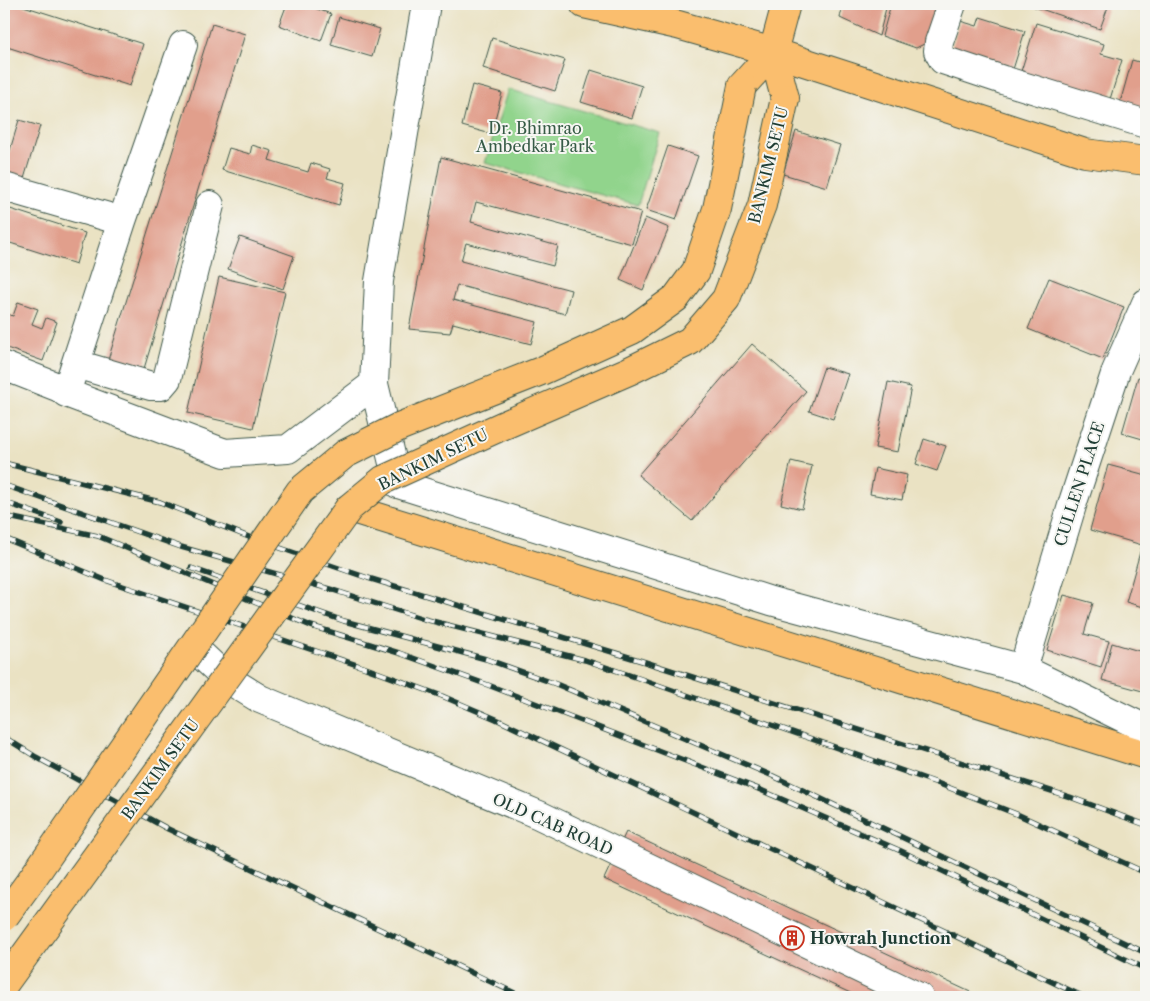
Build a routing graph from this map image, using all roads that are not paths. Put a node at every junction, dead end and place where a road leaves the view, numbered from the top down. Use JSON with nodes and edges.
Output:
{"nodes":[{"id":1,"x":426,"y":4,"type":"edge"},
{"id":2,"x":584,"y":4,"type":"edge"},
{"id":3,"x":786,"y":4,"type":"edge"},
{"id":4,"x":952,"y":4,"type":"edge"},
{"id":5,"x":183,"y":45,"type":"dead end"},
{"id":6,"x":773,"y":52,"type":"junction"},
{"id":7,"x":1146,"y":124,"type":"edge"},
{"id":8,"x":1146,"y":161,"type":"edge"},
{"id":9,"x":4,"y":187,"type":"edge"},
{"id":10,"x":210,"y":205,"type":"dead end"},
{"id":11,"x":122,"y":221,"type":"junction"},
{"id":12,"x":1146,"y":303,"type":"edge"},
{"id":13,"x":76,"y":364,"type":"junction"},
{"id":14,"x":4,"y":366,"type":"edge"},
{"id":15,"x":374,"y":384,"type":"junction"},
{"id":16,"x":66,"y":392,"type":"junction"},
{"id":17,"x":349,"y":508,"type":"junction"},
{"id":18,"x":193,"y":647,"type":"junction"},
{"id":19,"x":1023,"y":669,"type":"junction"},
{"id":20,"x":226,"y":678,"type":"junction"},
{"id":21,"x":1145,"y":746,"type":"edge"},
{"id":22,"x":4,"y":917,"type":"edge"},
{"id":23,"x":4,"y":984,"type":"edge"},
{"id":24,"x":919,"y":997,"type":"edge"}],
"edges":[{"from":1,"to":15,"type":"street"},
{"from":2,"to":6,"type":"main road"},
{"from":3,"to":6,"type":"main road"},
{"from":4,"to":7,"type":"street"},
{"from":5,"to":11,"type":"street"},
{"from":6,"to":8,"type":"main road"},
{"from":6,"to":17,"type":"main road","name":"BANKIM SETU","bridge":true},
{"from":6,"to":18,"type":"main road","bridge":true},
{"from":9,"to":11,"type":"street"},
{"from":10,"to":13,"type":"street"},
{"from":11,"to":13,"type":"street"},
{"from":12,"to":19,"type":"street","name":"CULLEN PLACE"},
{"from":13,"to":16,"type":"street"},
{"from":14,"to":16,"type":"street"},
{"from":15,"to":16,"type":"street"},
{"from":15,"to":19,"type":"street"},
{"from":17,"to":20,"type":"main road","name":"BANKIM SETU","bridge":true},
{"from":17,"to":21,"type":"main road"},
{"from":18,"to":20,"type":"street","name":"OLD CAB ROAD"},
{"from":18,"to":22,"type":"main road","bridge":true},
{"from":19,"to":21,"type":"street"},
{"from":20,"to":23,"type":"main road","name":"BANKIM SETU","bridge":true},
{"from":20,"to":24,"type":"street","name":"OLD CAB ROAD"}]}
